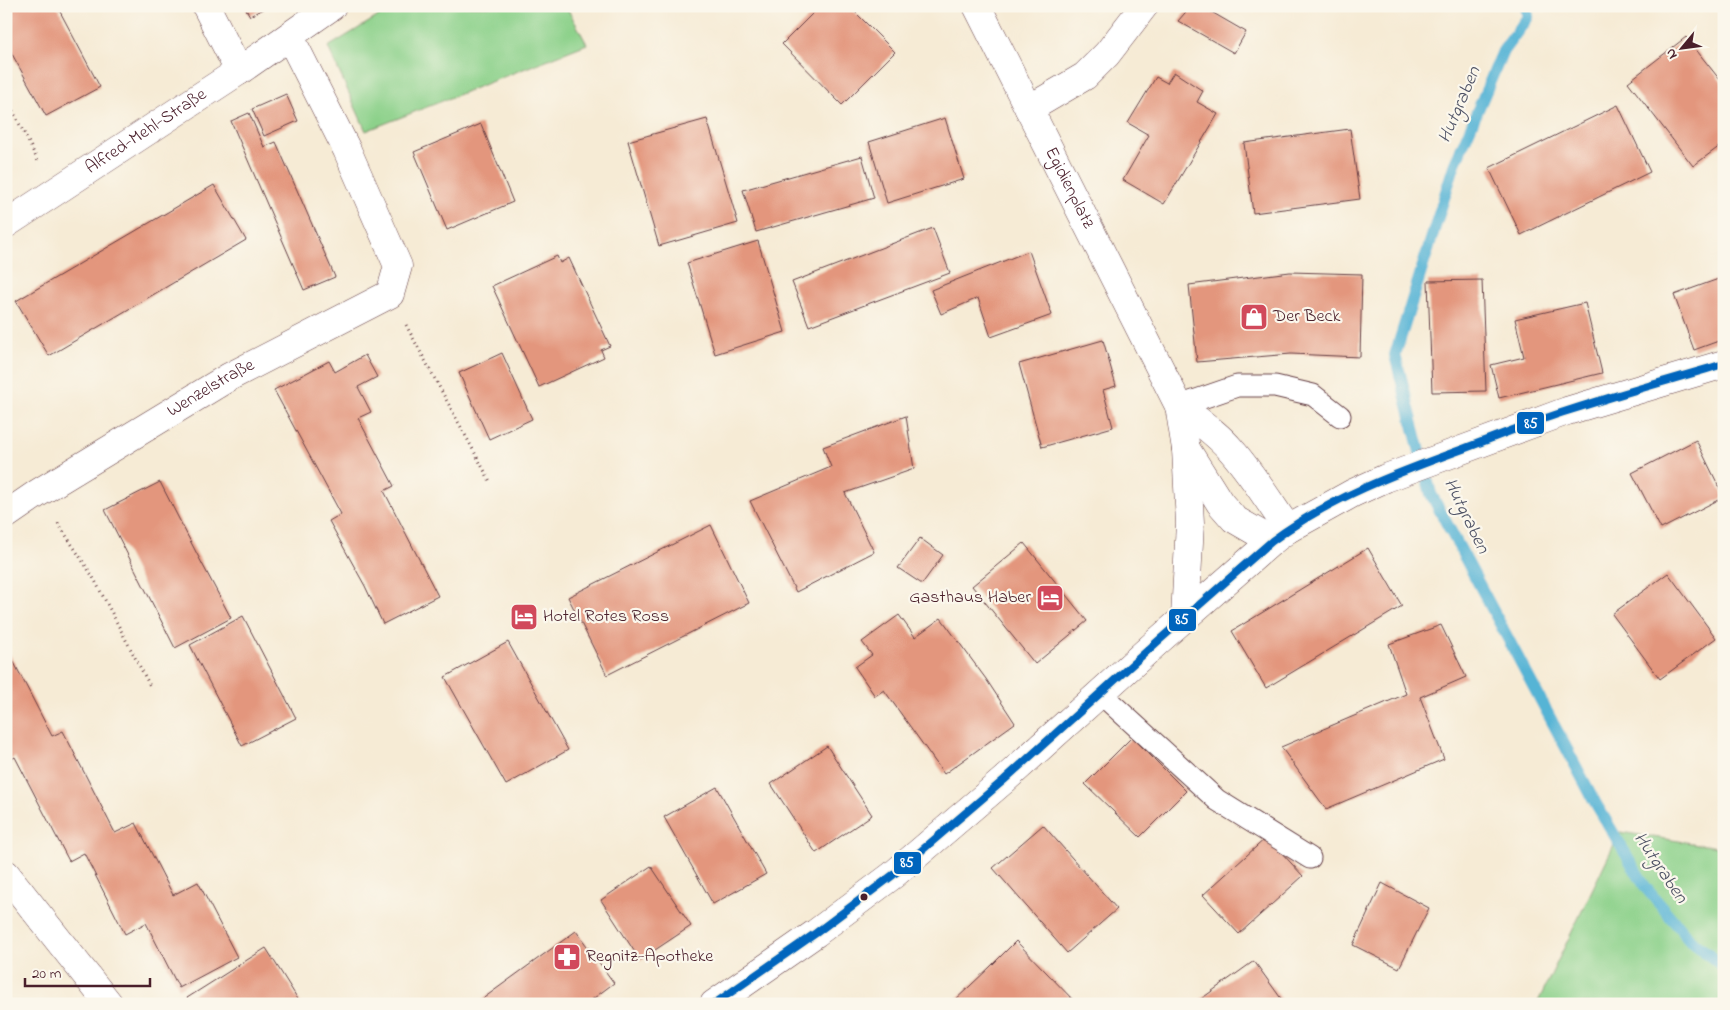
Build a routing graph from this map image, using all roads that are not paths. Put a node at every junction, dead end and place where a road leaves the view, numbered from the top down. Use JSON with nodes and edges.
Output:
{"nodes":[{"id":1,"x":206,"y":6,"type":"edge"},
{"id":2,"x":332,"y":6,"type":"edge"},
{"id":3,"x":977,"y":6,"type":"edge"},
{"id":4,"x":1144,"y":6,"type":"edge"},
{"id":5,"x":290,"y":36,"type":"junction"},
{"id":6,"x":239,"y":71,"type":"junction"},
{"id":7,"x":1030,"y":109,"type":"junction"},
{"id":8,"x":6,"y":224,"type":"edge"},
{"id":9,"x":1724,"y":364,"type":"edge"},
{"id":10,"x":1179,"y":406,"type":"junction"},
{"id":11,"x":1340,"y":416,"type":"dead end"},
{"id":12,"x":1186,"y":449,"type":"junction"},
{"id":13,"x":6,"y":515,"type":"edge"},
{"id":14,"x":1280,"y":535,"type":"junction"},
{"id":15,"x":1185,"y":617,"type":"junction"},
{"id":16,"x":1100,"y":693,"type":"junction"},
{"id":17,"x":1310,"y":858,"type":"dead end"},
{"id":18,"x":6,"y":874,"type":"edge"},
{"id":19,"x":109,"y":1004,"type":"edge"},
{"id":20,"x":714,"y":1004,"type":"edge"}],
"edges":[{"from":1,"to":6,"type":"street"},
{"from":2,"to":5,"type":"street","name":"Alfred-Mehl-Straße"},
{"from":3,"to":7,"type":"street","name":"Egidienplatz"},
{"from":4,"to":7,"type":"street"},
{"from":5,"to":6,"type":"street","name":"Alfred-Mehl-Straße"},
{"from":5,"to":13,"type":"street","name":"Wenzelstraße"},
{"from":6,"to":8,"type":"street","name":"Alfred-Mehl-Straße"},
{"from":7,"to":10,"type":"street","name":"Egidienplatz"},
{"from":9,"to":14,"type":"street"},
{"from":10,"to":11,"type":"lane"},
{"from":10,"to":12,"type":"street","name":"Egidienplatz"},
{"from":10,"to":14,"type":"street","name":"Egidienplatz"},
{"from":12,"to":14,"type":"street","name":"Egidienplatz"},
{"from":12,"to":15,"type":"street"},
{"from":14,"to":15,"type":"street"},
{"from":15,"to":16,"type":"street"},
{"from":16,"to":17,"type":"lane"},
{"from":16,"to":20,"type":"street"},
{"from":18,"to":19,"type":"street"}]}
